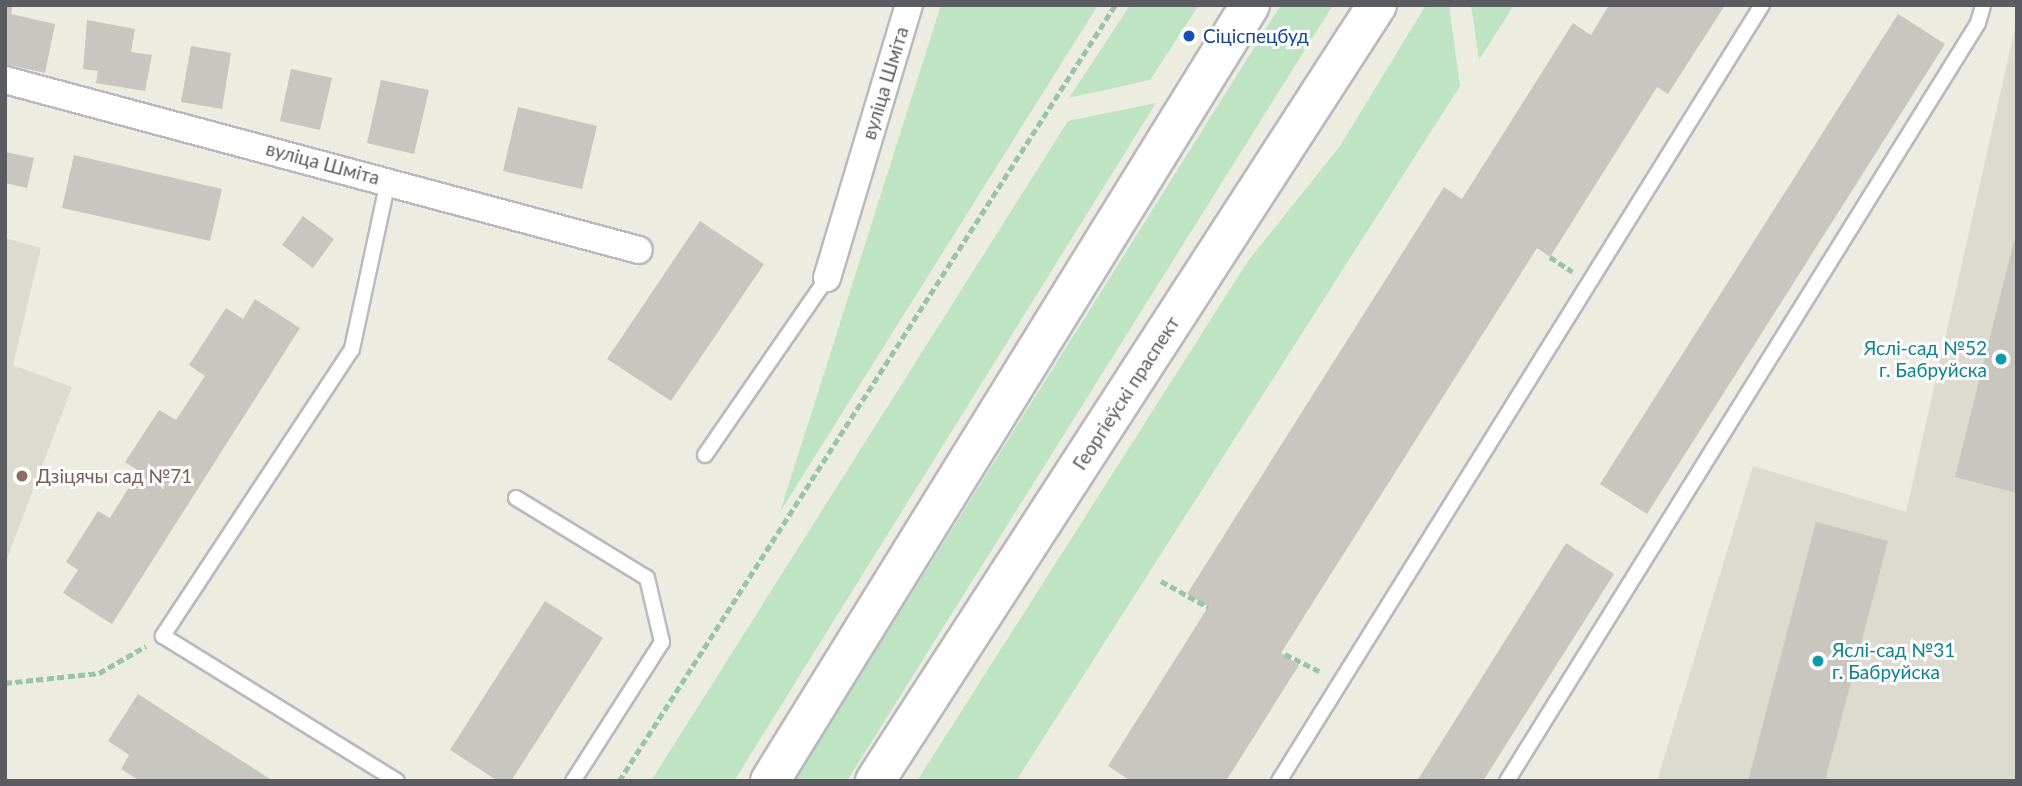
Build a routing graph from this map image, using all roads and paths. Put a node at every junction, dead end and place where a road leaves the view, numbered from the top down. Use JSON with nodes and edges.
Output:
{"nodes":[{"id":1,"x":909,"y":5,"type":"edge"},
{"id":2,"x":1115,"y":5,"type":"edge"},
{"id":3,"x":1250,"y":5,"type":"edge"},
{"id":4,"x":1377,"y":5,"type":"edge"},
{"id":5,"x":1762,"y":5,"type":"edge"},
{"id":6,"x":1983,"y":5,"type":"edge"},
{"id":7,"x":5,"y":80,"type":"edge"},
{"id":8,"x":388,"y":181,"type":"junction"},
{"id":9,"x":639,"y":250,"type":"dead end"},
{"id":10,"x":827,"y":278,"type":"joint"},
{"id":11,"x":705,"y":455,"type":"dead end"},
{"id":12,"x":516,"y":498,"type":"dead end"},
{"id":13,"x":1161,"y":582,"type":"dead end"},
{"id":14,"x":1208,"y":607,"type":"dead end"},
{"id":15,"x":163,"y":636,"type":"junction"},
{"id":16,"x":1285,"y":654,"type":"dead end"},
{"id":17,"x":1341,"y":682,"type":"junction"},
{"id":18,"x":5,"y":683,"type":"edge"},
{"id":19,"x":397,"y":781,"type":"edge"},
{"id":20,"x":573,"y":781,"type":"edge"},
{"id":21,"x":619,"y":781,"type":"edge"},
{"id":22,"x":770,"y":781,"type":"edge"},
{"id":23,"x":875,"y":781,"type":"edge"},
{"id":24,"x":1279,"y":781,"type":"edge"},
{"id":25,"x":1507,"y":781,"type":"edge"}],
"edges":[{"from":1,"to":10,"type":"street","name":"вуліца Шміта"},
{"from":2,"to":21,"type":"path"},
{"from":3,"to":22,"type":"main road"},
{"from":4,"to":23,"type":"main road","name":"Георгіеўскі праспект"},
{"from":5,"to":17,"type":"lane"},
{"from":6,"to":25,"type":"lane"},
{"from":7,"to":8,"type":"street","name":"вуліца Шміта"},
{"from":8,"to":9,"type":"street","name":"вуліца Шміта"},
{"from":8,"to":15,"type":"lane"},
{"from":10,"to":11,"type":"lane","name":"вуліца Шміта"},
{"from":12,"to":20,"type":"lane"},
{"from":13,"to":14,"type":"path"},
{"from":15,"to":18,"type":"path"},
{"from":15,"to":19,"type":"lane"},
{"from":16,"to":17,"type":"path"},
{"from":17,"to":24,"type":"lane"}]}
